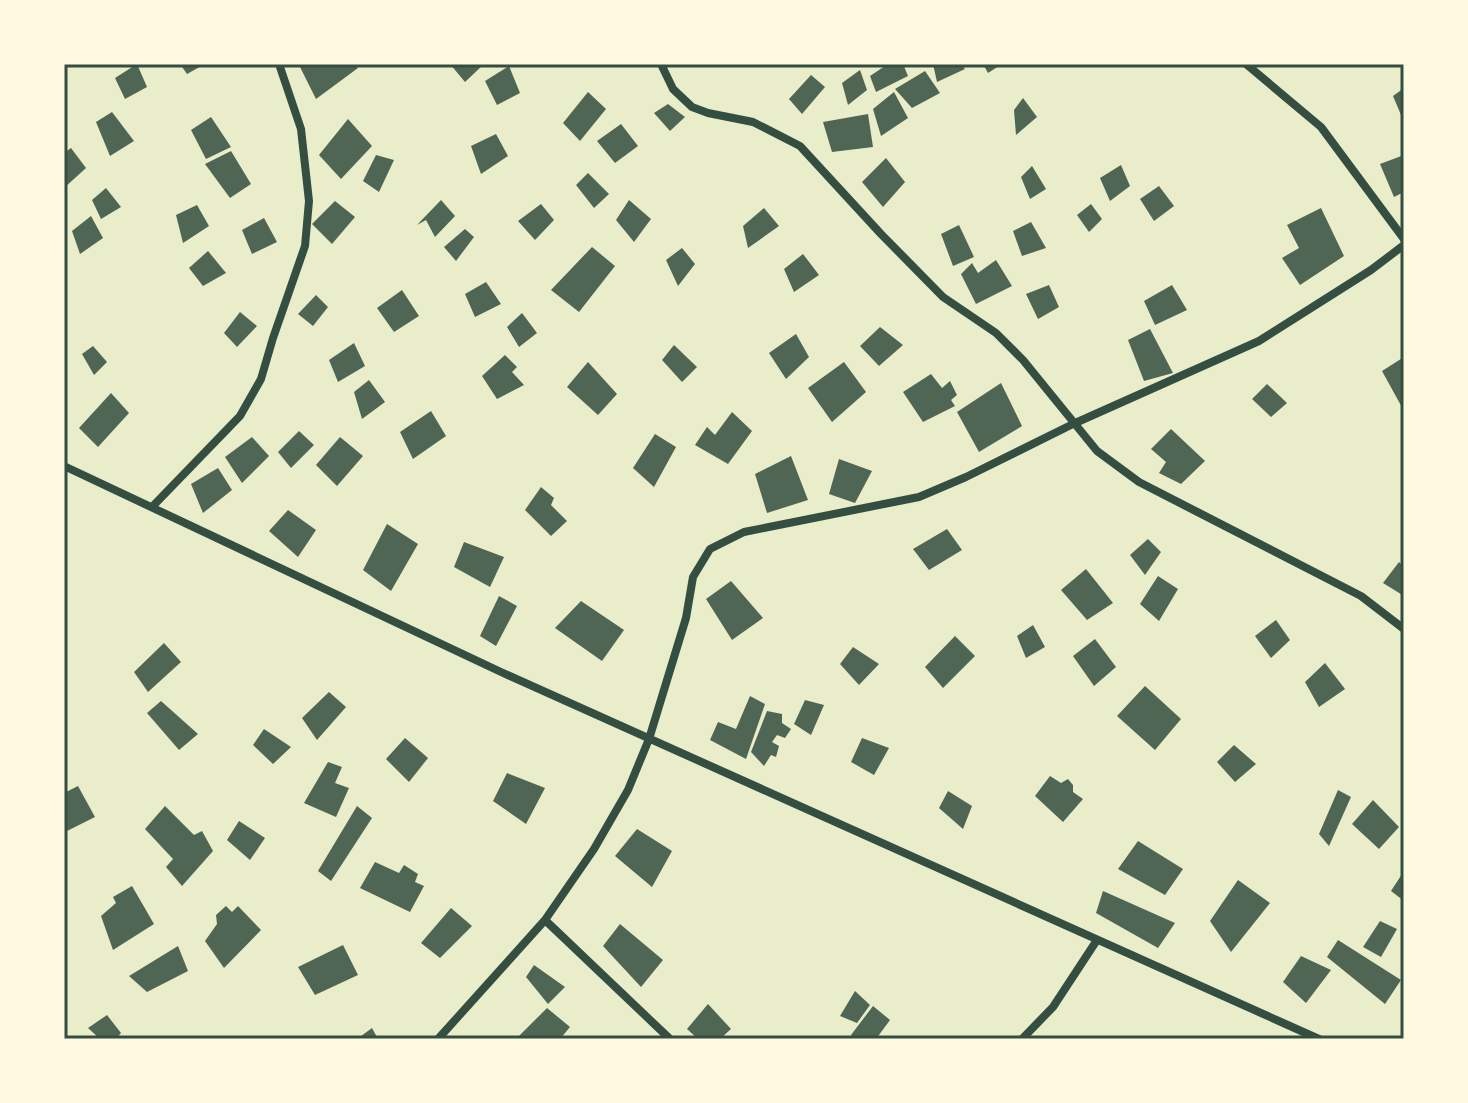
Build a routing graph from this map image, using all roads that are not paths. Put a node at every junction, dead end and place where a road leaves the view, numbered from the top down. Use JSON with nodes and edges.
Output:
{"nodes":[{"id":1,"x":279,"y":64,"type":"edge"},
{"id":2,"x":661,"y":64,"type":"edge"},
{"id":3,"x":1246,"y":64,"type":"edge"},
{"id":4,"x":1404,"y":239,"type":"edge"},
{"id":5,"x":1404,"y":245,"type":"edge"},
{"id":6,"x":1073,"y":424,"type":"junction"},
{"id":7,"x":64,"y":466,"type":"edge"},
{"id":8,"x":152,"y":507,"type":"junction"},
{"id":9,"x":1404,"y":629,"type":"edge"},
{"id":10,"x":649,"y":739,"type":"junction"},
{"id":11,"x":545,"y":920,"type":"junction"},
{"id":12,"x":1097,"y":940,"type":"junction"},
{"id":13,"x":438,"y":1039,"type":"edge"},
{"id":14,"x":670,"y":1039,"type":"edge"},
{"id":15,"x":1022,"y":1039,"type":"edge"},
{"id":16,"x":1319,"y":1039,"type":"edge"}],
"edges":[{"from":1,"to":8,"type":"street"},
{"from":2,"to":6,"type":"street"},
{"from":3,"to":4,"type":"street"},
{"from":5,"to":6,"type":"street"},
{"from":6,"to":9,"type":"street"},
{"from":6,"to":10,"type":"street"},
{"from":7,"to":8,"type":"street"},
{"from":8,"to":10,"type":"street"},
{"from":10,"to":11,"type":"street"},
{"from":10,"to":12,"type":"street"},
{"from":11,"to":13,"type":"street"},
{"from":11,"to":14,"type":"street"},
{"from":12,"to":15,"type":"street"},
{"from":12,"to":16,"type":"street"}]}
